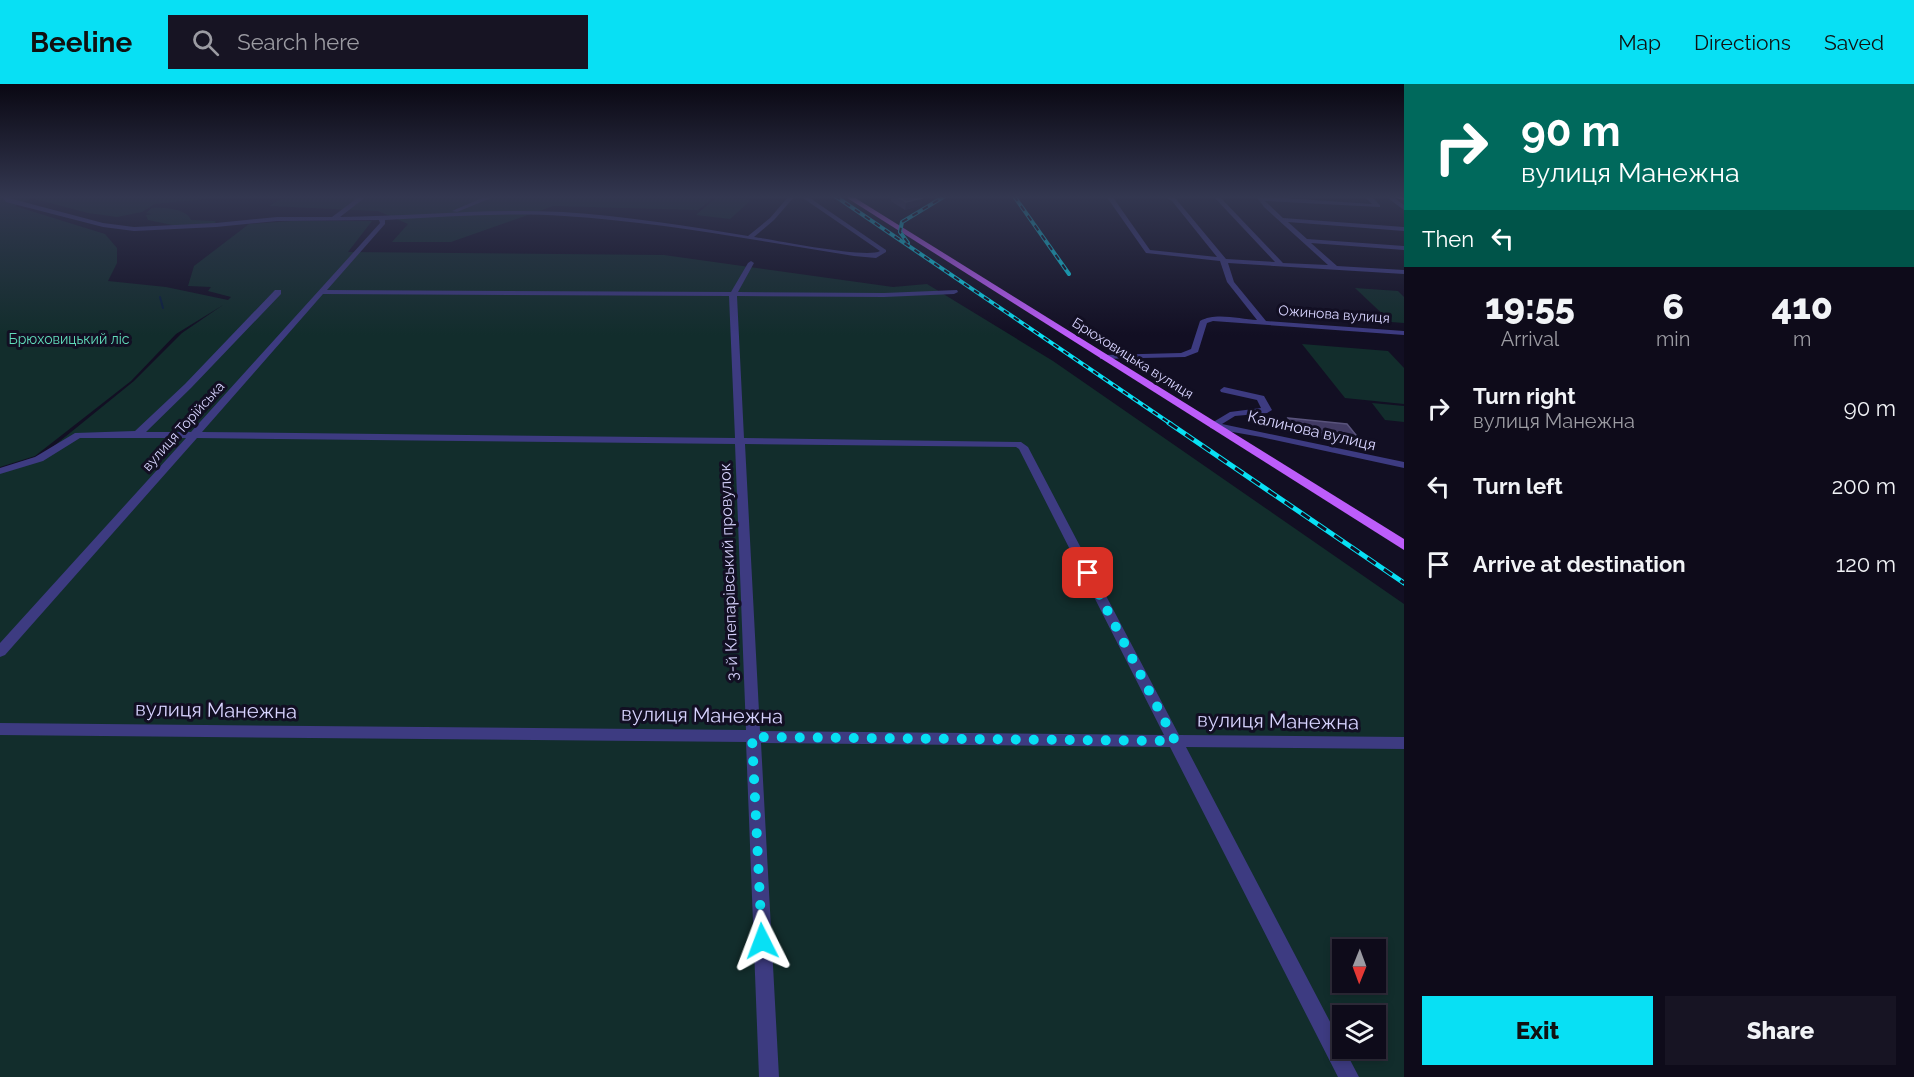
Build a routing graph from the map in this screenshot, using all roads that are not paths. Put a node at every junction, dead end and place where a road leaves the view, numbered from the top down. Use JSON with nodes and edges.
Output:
{"nodes":[{"id":1,"x":365,"y":242,"type":"edge"},
{"id":2,"x":785,"y":242,"type":"edge"},
{"id":3,"x":873,"y":242,"type":"edge"},
{"id":4,"x":921,"y":242,"type":"edge"},
{"id":5,"x":1141,"y":242,"type":"edge"},
{"id":6,"x":1209,"y":242,"type":"edge"},
{"id":7,"x":1260,"y":242,"type":"edge"},
{"id":8,"x":1306,"y":242,"type":"edge"},
{"id":9,"x":1312,"y":242,"type":"edge"},
{"id":10,"x":1404,"y":248,"type":"edge"},
{"id":11,"x":1223,"y":260,"type":"junction"},
{"id":12,"x":751,"y":263,"type":"dead end"},
{"id":13,"x":1282,"y":265,"type":"junction"},
{"id":14,"x":1335,"y":268,"type":"junction"},
{"id":15,"x":1404,"y":272,"type":"edge"},
{"id":16,"x":278,"y":292,"type":"dead end"},
{"id":17,"x":320,"y":292,"type":"junction"},
{"id":18,"x":954,"y":292,"type":"dead end"},
{"id":19,"x":733,"y":294,"type":"junction"},
{"id":20,"x":1263,"y":322,"type":"junction"},
{"id":21,"x":1404,"y":333,"type":"edge"},
{"id":22,"x":1103,"y":357,"type":"junction"},
{"id":23,"x":1224,"y":390,"type":"dead end"},
{"id":24,"x":1213,"y":426,"type":"junction"},
{"id":25,"x":137,"y":435,"type":"junction"},
{"id":26,"x":192,"y":435,"type":"junction"},
{"id":27,"x":739,"y":442,"type":"junction"},
{"id":28,"x":1404,"y":465,"type":"edge"},
{"id":29,"x":0,"y":471,"type":"edge"},
{"id":30,"x":1404,"y":545,"type":"edge"},
{"id":31,"x":0,"y":651,"type":"edge"},
{"id":32,"x":0,"y":729,"type":"edge"},
{"id":33,"x":752,"y":737,"type":"junction"},
{"id":34,"x":1175,"y":741,"type":"junction"},
{"id":35,"x":1404,"y":743,"type":"edge"},
{"id":36,"x":769,"y":1077,"type":"edge"},
{"id":37,"x":1349,"y":1077,"type":"edge"}],
"edges":[{"from":1,"to":17,"type":"street","name":"вулиця Торійська"},
{"from":2,"to":3,"type":"street"},
{"from":4,"to":22,"type":"main road","name":"Брюховицька вулиця"},
{"from":5,"to":11,"type":"street"},
{"from":6,"to":11,"type":"street"},
{"from":7,"to":13,"type":"street"},
{"from":8,"to":14,"type":"street"},
{"from":9,"to":10,"type":"street"},
{"from":11,"to":13,"type":"street"},
{"from":11,"to":20,"type":"street"},
{"from":12,"to":19,"type":"street"},
{"from":13,"to":14,"type":"street"},
{"from":14,"to":15,"type":"street"},
{"from":16,"to":25,"type":"street"},
{"from":17,"to":19,"type":"street"},
{"from":17,"to":26,"type":"street","name":"вулиця Торійська"},
{"from":18,"to":19,"type":"street"},
{"from":19,"to":27,"type":"street","name":"3-й Клепарівський провулок"},
{"from":20,"to":21,"type":"street","name":"Ожинова вулиця"},
{"from":20,"to":22,"type":"street","name":"Ожинова вулиця"},
{"from":22,"to":24,"type":"main road","name":"Брюховицька вулиця"},
{"from":23,"to":24,"type":"street"},
{"from":24,"to":28,"type":"street","name":"Калинова вулиця"},
{"from":24,"to":30,"type":"main road","name":"Брюховицька вулиця"},
{"from":25,"to":26,"type":"street"},
{"from":25,"to":29,"type":"street"},
{"from":26,"to":27,"type":"street"},
{"from":26,"to":31,"type":"street","name":"вулиця Торійська"},
{"from":27,"to":33,"type":"street","name":"3-й Клепарівський провулок"},
{"from":27,"to":34,"type":"street"},
{"from":32,"to":33,"type":"street","name":"вулиця Манежна"},
{"from":33,"to":34,"type":"street","name":"вулиця Манежна"},
{"from":33,"to":36,"type":"street","name":"3-й Клепарівський провулок"},
{"from":34,"to":35,"type":"street","name":"вулиця Манежна"},
{"from":34,"to":37,"type":"street"}]}
